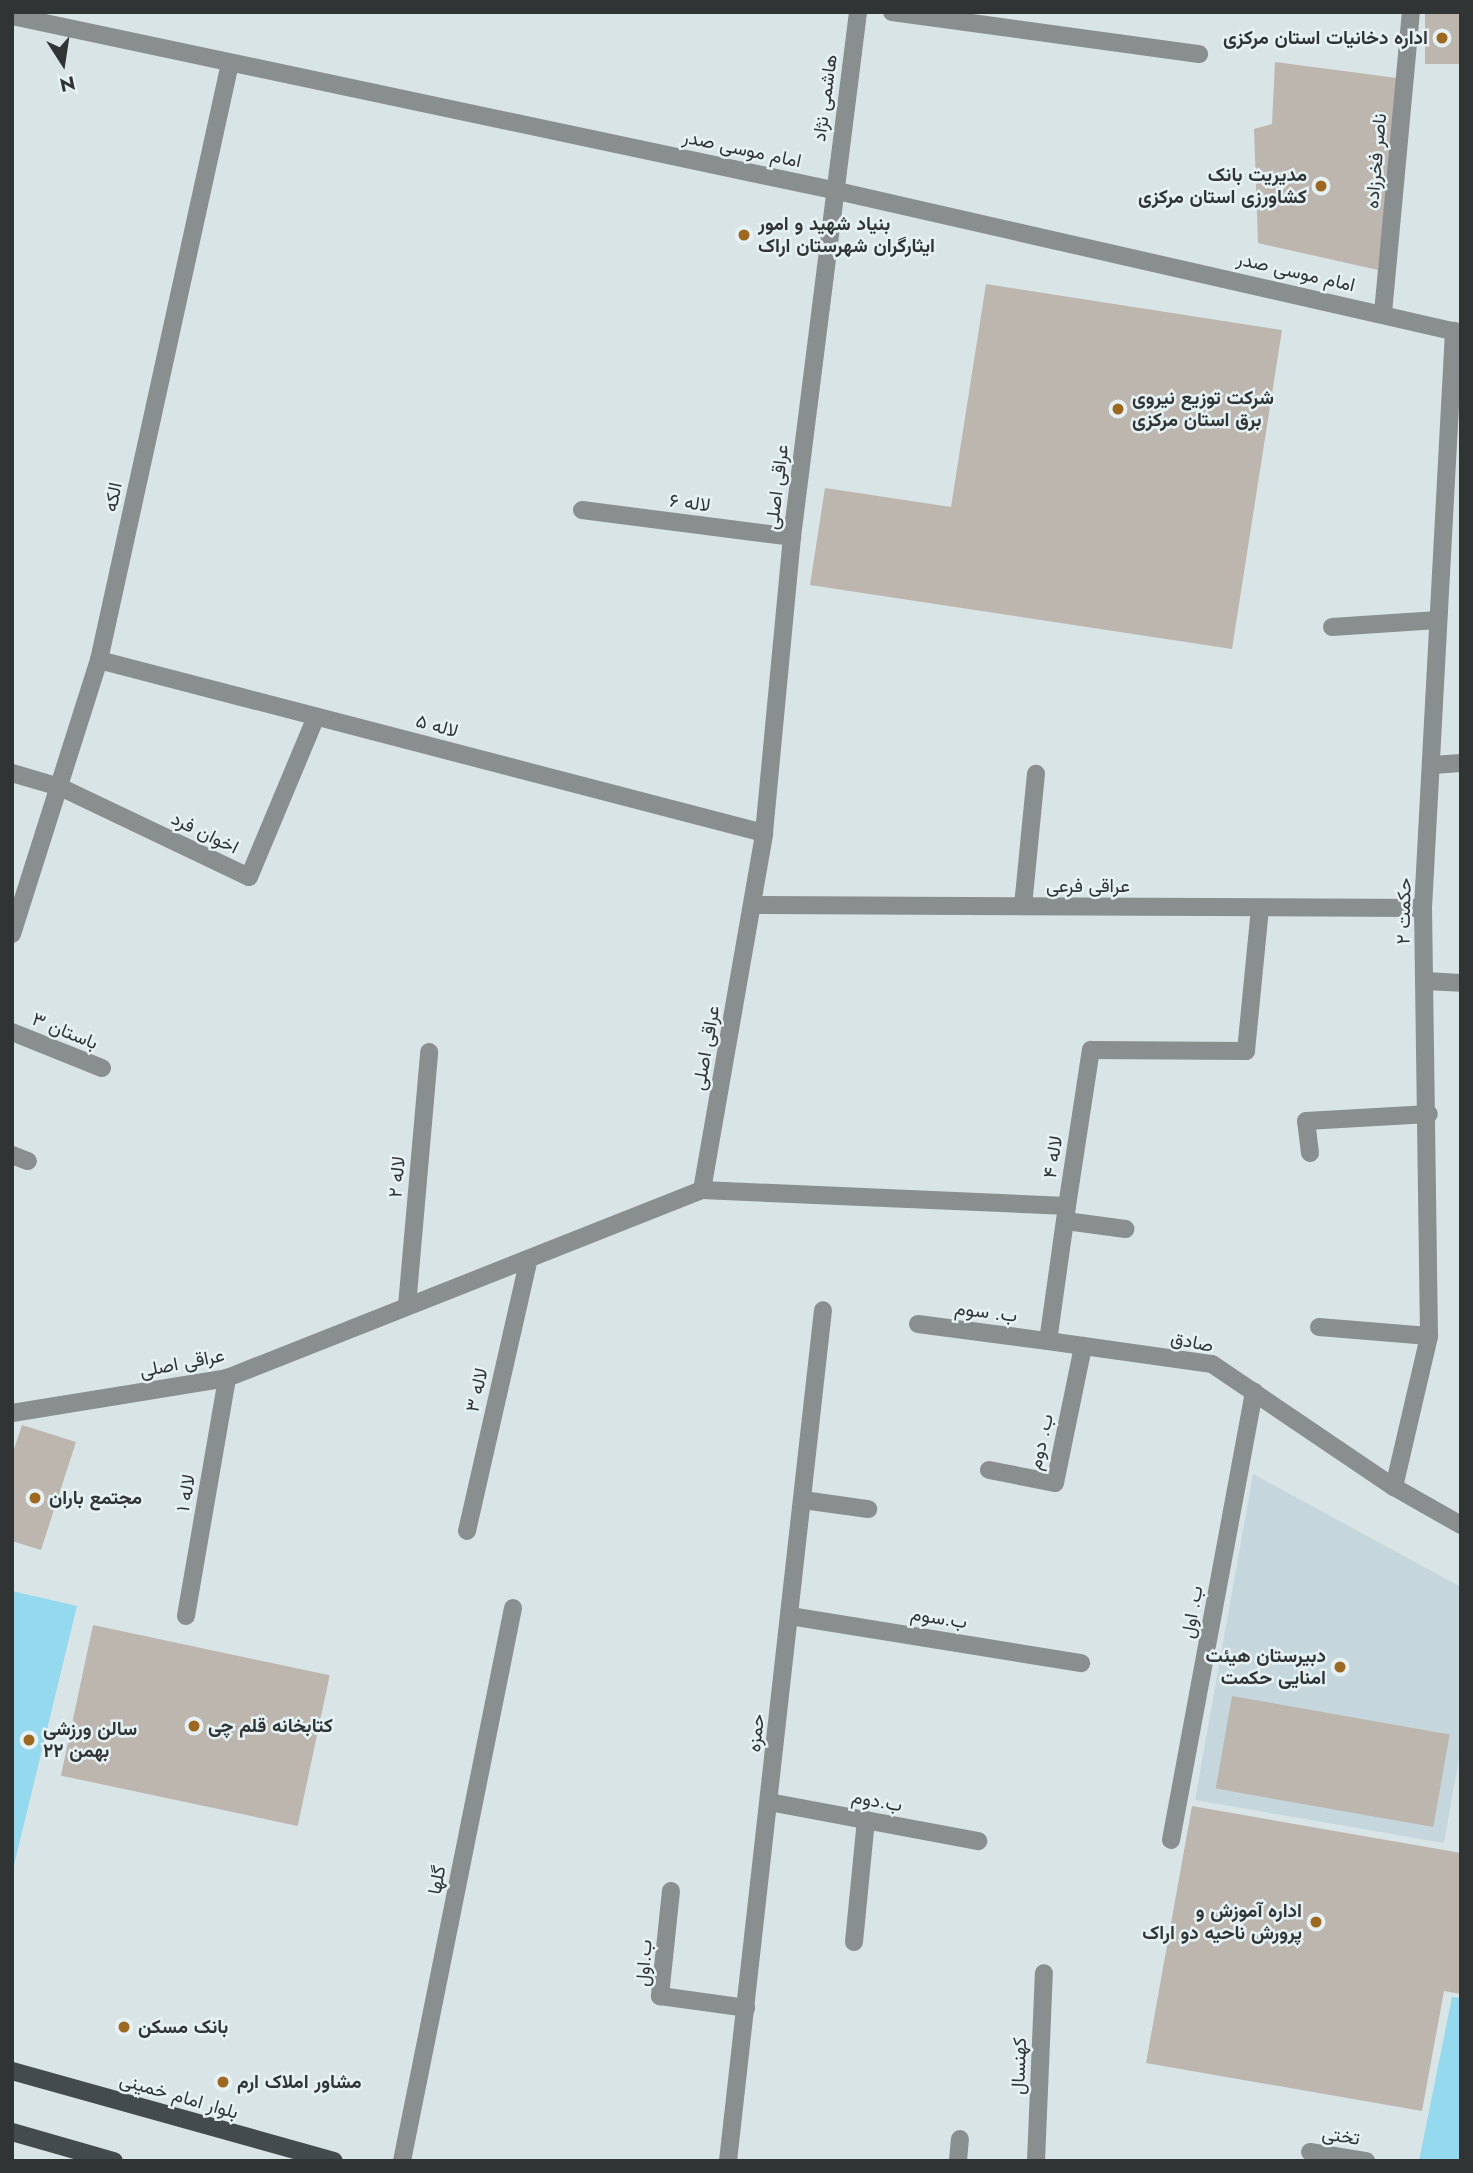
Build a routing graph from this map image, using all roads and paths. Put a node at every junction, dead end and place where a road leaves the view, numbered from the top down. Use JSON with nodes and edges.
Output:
{"nodes":[{"id":1,"x":858,"y":12,"type":"edge"},
{"id":2,"x":892,"y":12,"type":"edge"},
{"id":3,"x":1411,"y":12,"type":"edge"},
{"id":4,"x":12,"y":16,"type":"edge"},
{"id":5,"x":1199,"y":54,"type":"dead end"},
{"id":6,"x":230,"y":63,"type":"junction"},
{"id":7,"x":833,"y":190,"type":"junction"},
{"id":8,"x":1383,"y":313,"type":"junction"},
{"id":9,"x":1457,"y":332,"type":"edge"},
{"id":10,"x":582,"y":510,"type":"dead end"},
{"id":11,"x":792,"y":537,"type":"junction"},
{"id":12,"x":1438,"y":620,"type":"junction"},
{"id":13,"x":1332,"y":627,"type":"dead end"},
{"id":14,"x":99,"y":660,"type":"junction"},
{"id":15,"x":316,"y":717,"type":"junction"},
{"id":16,"x":1461,"y":763,"type":"edge"},
{"id":17,"x":1433,"y":765,"type":"junction"},
{"id":18,"x":12,"y":773,"type":"edge"},
{"id":19,"x":1036,"y":774,"type":"dead end"},
{"id":20,"x":60,"y":787,"type":"junction"},
{"id":21,"x":764,"y":833,"type":"junction"},
{"id":22,"x":754,"y":905,"type":"junction"},
{"id":23,"x":1023,"y":906,"type":"junction"},
{"id":24,"x":1260,"y":908,"type":"junction"},
{"id":25,"x":1423,"y":908,"type":"junction"},
{"id":26,"x":12,"y":934,"type":"edge"},
{"id":27,"x":1425,"y":981,"type":"junction"},
{"id":28,"x":1461,"y":983,"type":"edge"},
{"id":29,"x":12,"y":1032,"type":"edge"},
{"id":30,"x":429,"y":1052,"type":"dead end"},
{"id":31,"x":102,"y":1068,"type":"dead end"},
{"id":32,"x":1429,"y":1115,"type":"junction"},
{"id":33,"x":1310,"y":1153,"type":"dead end"},
{"id":34,"x":702,"y":1190,"type":"junction"},
{"id":35,"x":1066,"y":1213,"type":"junction"},
{"id":36,"x":1125,"y":1229,"type":"dead end"},
{"id":37,"x":529,"y":1259,"type":"junction"},
{"id":38,"x":407,"y":1306,"type":"junction"},
{"id":39,"x":823,"y":1310,"type":"dead end"},
{"id":40,"x":918,"y":1324,"type":"dead end"},
{"id":41,"x":1319,"y":1327,"type":"dead end"},
{"id":42,"x":1429,"y":1336,"type":"junction"},
{"id":43,"x":1048,"y":1341,"type":"junction"},
{"id":44,"x":1083,"y":1346,"type":"junction"},
{"id":45,"x":227,"y":1378,"type":"junction"},
{"id":46,"x":1254,"y":1392,"type":"junction"},
{"id":47,"x":12,"y":1413,"type":"edge"},
{"id":48,"x":989,"y":1470,"type":"dead end"},
{"id":49,"x":1394,"y":1488,"type":"junction"},
{"id":50,"x":803,"y":1500,"type":"junction"},
{"id":51,"x":868,"y":1509,"type":"dead end"},
{"id":52,"x":1461,"y":1525,"type":"edge"},
{"id":53,"x":467,"y":1531,"type":"dead end"},
{"id":54,"x":513,"y":1608,"type":"dead end"},
{"id":55,"x":186,"y":1616,"type":"dead end"},
{"id":56,"x":790,"y":1616,"type":"junction"},
{"id":57,"x":1080,"y":1662,"type":"dead end"},
{"id":58,"x":769,"y":1802,"type":"junction"},
{"id":59,"x":866,"y":1820,"type":"junction"},
{"id":60,"x":1171,"y":1840,"type":"dead end"},
{"id":61,"x":978,"y":1841,"type":"dead end"},
{"id":62,"x":671,"y":1891,"type":"dead end"},
{"id":63,"x":854,"y":1942,"type":"dead end"},
{"id":64,"x":1044,"y":1973,"type":"dead end"},
{"id":65,"x":746,"y":2008,"type":"junction"},
{"id":66,"x":12,"y":2071,"type":"edge"},
{"id":67,"x":12,"y":2133,"type":"edge"},
{"id":68,"x":960,"y":2139,"type":"dead end"},
{"id":69,"x":1310,"y":2152,"type":"dead end"},
{"id":70,"x":114,"y":2161,"type":"edge"},
{"id":71,"x":334,"y":2161,"type":"edge"},
{"id":72,"x":402,"y":2161,"type":"edge"},
{"id":73,"x":728,"y":2161,"type":"edge"},
{"id":74,"x":958,"y":2161,"type":"edge"},
{"id":75,"x":1036,"y":2161,"type":"edge"},
{"id":76,"x":1366,"y":2161,"type":"edge"}],
"edges":[{"from":1,"to":7,"type":"street","name":"هاشمی نژاد"},
{"from":2,"to":5,"type":"street"},
{"from":3,"to":8,"type":"street","name":"ناصر فخرزاده"},
{"from":4,"to":6,"type":"street","name":"امام موسی صدر"},
{"from":6,"to":7,"type":"street","name":"امام موسی صدر"},
{"from":6,"to":14,"type":"street","name":"الکه"},
{"from":7,"to":8,"type":"street","name":"امام موسی صدر"},
{"from":7,"to":11,"type":"street","name":"عراقی اصلی"},
{"from":8,"to":9,"type":"street","name":"امام موسی صدر"},
{"from":9,"to":12,"type":"street","name":"حکمت ۲"},
{"from":10,"to":11,"type":"street","name":"لاله ۶"},
{"from":11,"to":21,"type":"street","name":"عراقی اصلی"},
{"from":12,"to":13,"type":"street"},
{"from":12,"to":17,"type":"street","name":"حکمت ۲"},
{"from":14,"to":15,"type":"street","name":"لاله ۵"},
{"from":14,"to":20,"type":"street","name":"الکه"},
{"from":15,"to":20,"type":"street","name":"اخوان فرد"},
{"from":15,"to":21,"type":"street","name":"لاله ۵"},
{"from":16,"to":17,"type":"street"},
{"from":17,"to":25,"type":"street","name":"حکمت ۲"},
{"from":18,"to":20,"type":"street"},
{"from":19,"to":23,"type":"street"},
{"from":20,"to":26,"type":"street","name":"الکه"},
{"from":21,"to":22,"type":"street","name":"عراقی اصلی"},
{"from":22,"to":23,"type":"street","name":"عراقی فرعی"},
{"from":22,"to":34,"type":"street","name":"عراقی اصلی"},
{"from":23,"to":24,"type":"street","name":"عراقی فرعی"},
{"from":24,"to":25,"type":"street","name":"عراقی فرعی"},
{"from":24,"to":35,"type":"street","name":"لاله ۴"},
{"from":25,"to":27,"type":"street","name":"حکمت ۲"},
{"from":27,"to":28,"type":"street"},
{"from":27,"to":32,"type":"street","name":"حکمت ۲"},
{"from":29,"to":31,"type":"street","name":"باستان ۳"},
{"from":30,"to":38,"type":"street","name":"لاله ۲"},
{"from":32,"to":33,"type":"street"},
{"from":32,"to":42,"type":"street","name":"حکمت ۲"},
{"from":34,"to":35,"type":"street","name":"لاله ۴"},
{"from":34,"to":37,"type":"street","name":"عراقی اصلی"},
{"from":35,"to":36,"type":"street"},
{"from":35,"to":43,"type":"street"},
{"from":37,"to":38,"type":"street","name":"عراقی اصلی"},
{"from":37,"to":53,"type":"street","name":"لاله ۳"},
{"from":38,"to":45,"type":"street","name":"عراقی اصلی"},
{"from":39,"to":50,"type":"street","name":"حمزه"},
{"from":40,"to":43,"type":"street","name":"ب. سوم"},
{"from":41,"to":42,"type":"street"},
{"from":42,"to":49,"type":"street","name":"حکمت ۲"},
{"from":43,"to":44,"type":"street","name":"صادق"},
{"from":44,"to":46,"type":"street","name":"صادق"},
{"from":44,"to":48,"type":"street","name":"ب. دوم"},
{"from":45,"to":47,"type":"street","name":"عراقی اصلی"},
{"from":45,"to":55,"type":"street","name":"لاله ۱"},
{"from":46,"to":49,"type":"street","name":"صادق"},
{"from":46,"to":60,"type":"street","name":"ب. اول"},
{"from":49,"to":52,"type":"street","name":"صادق"},
{"from":50,"to":51,"type":"street"},
{"from":50,"to":56,"type":"street","name":"حمزه"},
{"from":54,"to":72,"type":"street","name":"گلها"},
{"from":56,"to":57,"type":"street","name":"ب.سوم"},
{"from":56,"to":58,"type":"street","name":"حمزه"},
{"from":58,"to":59,"type":"street","name":"ب.دوم"},
{"from":58,"to":65,"type":"street","name":"حمزه"},
{"from":59,"to":61,"type":"street","name":"ب.دوم"},
{"from":59,"to":63,"type":"street"},
{"from":62,"to":65,"type":"street","name":"ب.اول"},
{"from":64,"to":75,"type":"street","name":"کهنسال"},
{"from":65,"to":73,"type":"street","name":"حمزه"},
{"from":66,"to":71,"type":"main road","name":"بلوار امام خمینی"},
{"from":67,"to":70,"type":"main road"},
{"from":68,"to":74,"type":"street"},
{"from":69,"to":76,"type":"street","name":"تختی"}]}
